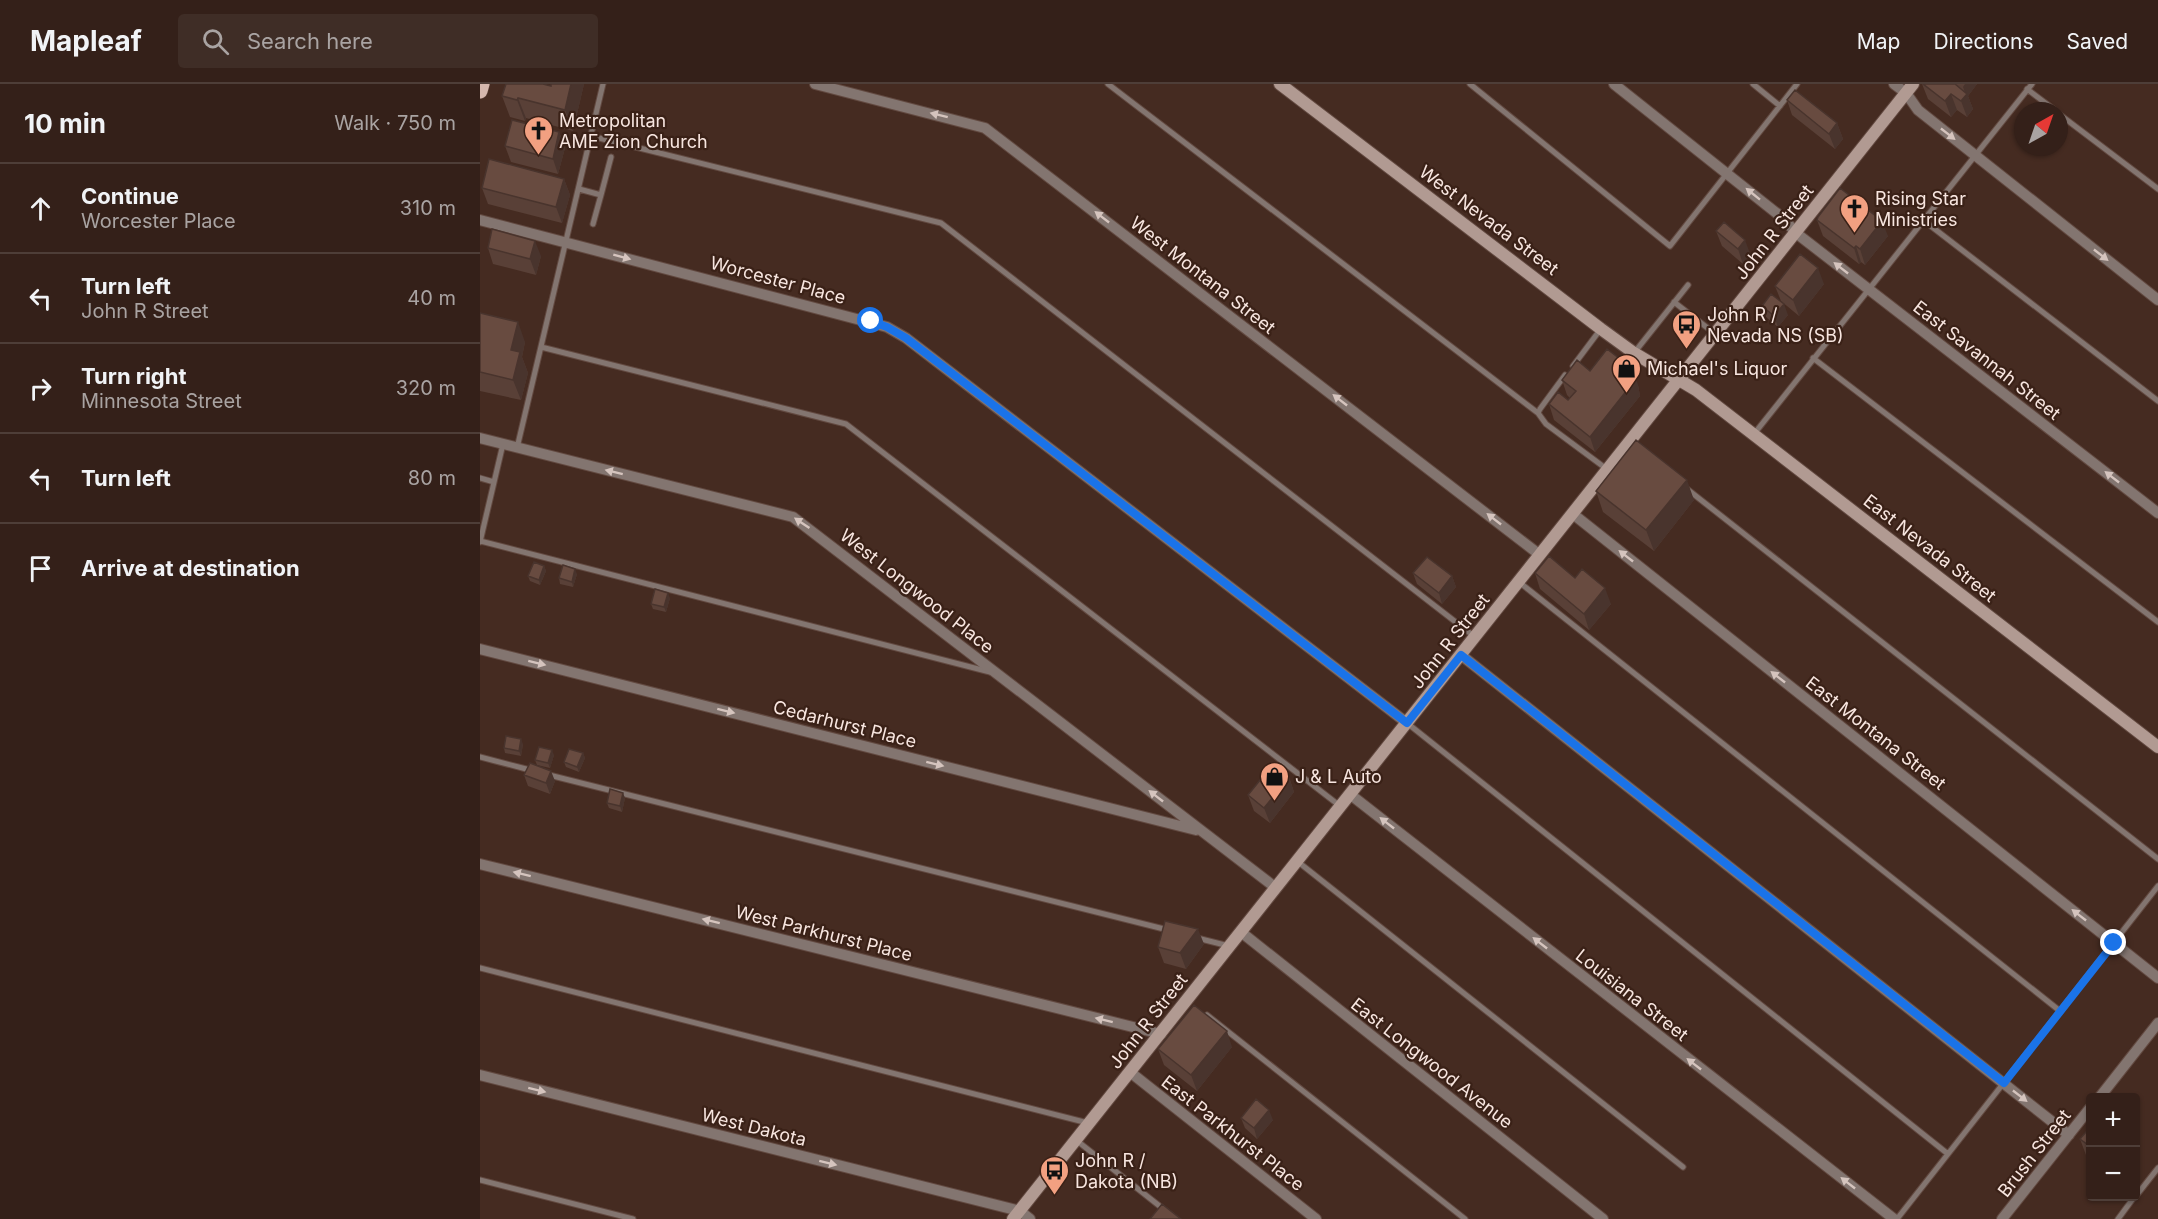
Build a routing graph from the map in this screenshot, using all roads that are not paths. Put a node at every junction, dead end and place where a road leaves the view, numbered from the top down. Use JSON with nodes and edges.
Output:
{"nodes":[{"id":1,"x":482,"y":84,"type":"edge"},
{"id":2,"x":603,"y":84,"type":"edge"},
{"id":3,"x":814,"y":84,"type":"edge"},
{"id":4,"x":1108,"y":84,"type":"edge"},
{"id":5,"x":1280,"y":84,"type":"edge"},
{"id":6,"x":1470,"y":84,"type":"edge"},
{"id":7,"x":1614,"y":84,"type":"edge"},
{"id":8,"x":1753,"y":84,"type":"edge"},
{"id":9,"x":1797,"y":84,"type":"edge"},
{"id":10,"x":1894,"y":84,"type":"edge"},
{"id":11,"x":2029,"y":87,"type":"edge"},
{"id":12,"x":1910,"y":89,"type":"edge"},
{"id":13,"x":480,"y":91,"type":"edge"},
{"id":14,"x":2046,"y":102,"type":"edge"},
{"id":15,"x":1780,"y":106,"type":"junction"},
{"id":16,"x":2068,"y":120,"type":"edge"},
{"id":17,"x":591,"y":136,"type":"junction"},
{"id":18,"x":1974,"y":155,"type":"junction"},
{"id":19,"x":611,"y":157,"type":"dead end"},
{"id":20,"x":1727,"y":173,"type":"junction"},
{"id":21,"x":579,"y":189,"type":"junction"},
{"id":22,"x":2158,"y":189,"type":"edge"},
{"id":23,"x":600,"y":195,"type":"junction"},
{"id":24,"x":480,"y":220,"type":"edge"},
{"id":25,"x":1923,"y":220,"type":"junction"},
{"id":26,"x":593,"y":224,"type":"dead end"},
{"id":27,"x":1796,"y":233,"type":"junction"},
{"id":28,"x":565,"y":242,"type":"junction"},
{"id":29,"x":1688,"y":285,"type":"dead end"},
{"id":30,"x":1869,"y":289,"type":"junction"},
{"id":31,"x":2158,"y":300,"type":"edge"},
{"id":32,"x":1674,"y":302,"type":"junction"},
{"id":33,"x":1601,"y":329,"type":"junction"},
{"id":34,"x":1715,"y":334,"type":"junction"},
{"id":35,"x":541,"y":347,"type":"junction"},
{"id":36,"x":1634,"y":352,"type":"junction"},
{"id":37,"x":1814,"y":358,"type":"junction"},
{"id":38,"x":1680,"y":379,"type":"junction"},
{"id":39,"x":2158,"y":401,"type":"edge"},
{"id":40,"x":1538,"y":413,"type":"junction"},
{"id":41,"x":1754,"y":434,"type":"junction"},
{"id":42,"x":480,"y":438,"type":"edge"},
{"id":43,"x":503,"y":444,"type":"junction"},
{"id":44,"x":517,"y":448,"type":"junction"},
{"id":45,"x":1608,"y":470,"type":"junction"},
{"id":46,"x":480,"y":478,"type":"edge"},
{"id":47,"x":494,"y":482,"type":"junction"},
{"id":48,"x":1682,"y":484,"type":"edge"},
{"id":49,"x":2158,"y":513,"type":"edge"},
{"id":50,"x":1573,"y":514,"type":"junction"},
{"id":51,"x":480,"y":542,"type":"edge"},
{"id":52,"x":1540,"y":555,"type":"junction"},
{"id":53,"x":1519,"y":582,"type":"junction"},
{"id":54,"x":2158,"y":622,"type":"edge"},
{"id":55,"x":1475,"y":637,"type":"junction"},
{"id":56,"x":480,"y":649,"type":"edge"},
{"id":57,"x":1461,"y":655,"type":"junction"},
{"id":58,"x":998,"y":674,"type":"junction"},
{"id":59,"x":1407,"y":723,"type":"junction"},
{"id":60,"x":2158,"y":747,"type":"edge"},
{"id":61,"x":480,"y":757,"type":"edge"},
{"id":62,"x":1351,"y":795,"type":"junction"},
{"id":63,"x":1341,"y":807,"type":"junction"},
{"id":64,"x":1203,"y":831,"type":"junction"},
{"id":65,"x":2158,"y":860,"type":"edge"},
{"id":66,"x":1298,"y":861,"type":"junction"},
{"id":67,"x":480,"y":864,"type":"edge"},
{"id":68,"x":2158,"y":886,"type":"edge"},
{"id":69,"x":1276,"y":888,"type":"junction"},
{"id":70,"x":1175,"y":932,"type":"edge"},
{"id":71,"x":1241,"y":932,"type":"junction"},
{"id":72,"x":1187,"y":935,"type":"edge"},
{"id":73,"x":2114,"y":943,"type":"junction"},
{"id":74,"x":1230,"y":946,"type":"junction"},
{"id":75,"x":480,"y":968,"type":"edge"},
{"id":76,"x":2158,"y":978,"type":"edge"},
{"id":77,"x":2060,"y":1011,"type":"junction"},
{"id":78,"x":1203,"y":1012,"type":"edge"},
{"id":79,"x":2158,"y":1023,"type":"edge"},
{"id":80,"x":1161,"y":1034,"type":"junction"},
{"id":81,"x":1130,"y":1072,"type":"junction"},
{"id":82,"x":480,"y":1075,"type":"edge"},
{"id":83,"x":2004,"y":1083,"type":"junction"},
{"id":84,"x":2103,"y":1093,"type":"edge"},
{"id":85,"x":2086,"y":1114,"type":"edge"},
{"id":86,"x":1089,"y":1123,"type":"junction"},
{"id":87,"x":2069,"y":1135,"type":"junction"},
{"id":88,"x":1076,"y":1140,"type":"junction"},
{"id":89,"x":1948,"y":1154,"type":"junction"},
{"id":90,"x":1683,"y":1167,"type":"dead end"},
{"id":91,"x":2158,"y":1168,"type":"edge"},
{"id":92,"x":480,"y":1180,"type":"edge"},
{"id":93,"x":2140,"y":1190,"type":"edge"},
{"id":94,"x":2131,"y":1201,"type":"edge"},
{"id":95,"x":1021,"y":1216,"type":"edge"},
{"id":96,"x":633,"y":1219,"type":"edge"},
{"id":97,"x":1176,"y":1219,"type":"edge"},
{"id":98,"x":1316,"y":1219,"type":"edge"},
{"id":99,"x":1465,"y":1219,"type":"edge"},
{"id":100,"x":1603,"y":1219,"type":"edge"},
{"id":101,"x":1896,"y":1219,"type":"edge"},
{"id":102,"x":2002,"y":1219,"type":"edge"},
{"id":103,"x":2118,"y":1219,"type":"edge"}],
"edges":[{"from":1,"to":13,"type":"main road"},
{"from":2,"to":17,"type":"lane"},
{"from":52,"to":3,"type":"street","name":"West Montana Street","one_way":true},
{"from":4,"to":40,"type":"lane"},
{"from":5,"to":33,"type":"main road","name":"West Nevada Street"},
{"from":6,"to":20,"type":"lane"},
{"from":7,"to":20,"type":"street","name":"East Savannah Street"},
{"from":8,"to":15,"type":"lane"},
{"from":9,"to":15,"type":"lane"},
{"from":10,"to":12,"type":"street"},
{"from":11,"to":14,"type":"lane"},
{"from":11,"to":18,"type":"lane"},
{"from":12,"to":18,"type":"street","one_way":true},
{"from":12,"to":27,"type":"main road","name":"John R Street"},
{"from":15,"to":20,"type":"lane"},
{"from":16,"to":22,"type":"lane"},
{"from":17,"to":21,"type":"lane"},
{"from":17,"to":55,"type":"lane"},
{"from":18,"to":25,"type":"lane"},
{"from":18,"to":31,"type":"street","one_way":true},
{"from":19,"to":23,"type":"lane"},
{"from":27,"to":20,"type":"street","name":"East Savannah Street","one_way":true},
{"from":21,"to":23,"type":"lane"},
{"from":21,"to":28,"type":"lane"},
{"from":23,"to":26,"type":"lane"},
{"from":24,"to":28,"type":"street","name":"Worcester Place"},
{"from":25,"to":30,"type":"lane"},
{"from":25,"to":39,"type":"lane"},
{"from":30,"to":27,"type":"street","name":"East Savannah Street","one_way":true},
{"from":27,"to":34,"type":"main road","name":"John R Street"},
{"from":28,"to":35,"type":"lane"},
{"from":28,"to":59,"type":"street","name":"Worcester Place","one_way":true},
{"from":29,"to":32,"type":"lane"},
{"from":30,"to":37,"type":"lane"},
{"from":49,"to":30,"type":"street","name":"East Savannah Street","one_way":true},
{"from":32,"to":34,"type":"lane"},
{"from":32,"to":36,"type":"lane"},
{"from":33,"to":36,"type":"main road","name":"West Nevada Street"},
{"from":33,"to":40,"type":"lane"},
{"from":34,"to":38,"type":"main road","name":"John R Street"},
{"from":35,"to":44,"type":"lane"},
{"from":35,"to":63,"type":"lane"},
{"from":36,"to":38,"type":"main road","name":"West Nevada Street"},
{"from":37,"to":41,"type":"lane"},
{"from":37,"to":54,"type":"lane"},
{"from":38,"to":41,"type":"main road","name":"East Nevada Street"},
{"from":38,"to":45,"type":"main road","name":"John R Street"},
{"from":40,"to":45,"type":"lane"},
{"from":41,"to":60,"type":"main road","name":"East Nevada Street"},
{"from":42,"to":43,"type":"street","name":"West Longwood Place"},
{"from":43,"to":44,"type":"street","name":"West Longwood Place"},
{"from":43,"to":47,"type":"lane"},
{"from":58,"to":44,"type":"street","name":"West Longwood Place","one_way":true},
{"from":45,"to":50,"type":"main road","name":"John R Street"},
{"from":46,"to":47,"type":"lane"},
{"from":47,"to":51,"type":"lane"},
{"from":48,"to":65,"type":"lane"},
{"from":50,"to":52,"type":"main road","name":"John R Street"},
{"from":73,"to":50,"type":"street","name":"East Montana Street","one_way":true},
{"from":51,"to":58,"type":"lane"},
{"from":52,"to":53,"type":"main road","name":"John R Street"},
{"from":53,"to":55,"type":"main road","name":"John R Street"},
{"from":53,"to":77,"type":"lane"},
{"from":55,"to":57,"type":"main road","name":"John R Street"},
{"from":56,"to":64,"type":"street","name":"Cedarhurst Place","one_way":true},
{"from":57,"to":59,"type":"main road","name":"John R Street"},
{"from":57,"to":83,"type":"street"},
{"from":64,"to":58,"type":"street","name":"West Longwood Place","one_way":true},
{"from":59,"to":62,"type":"main road","name":"John R Street"},
{"from":59,"to":89,"type":"lane"},
{"from":61,"to":70,"type":"lane"},
{"from":62,"to":63,"type":"main road","name":"John R Street"},
{"from":101,"to":62,"type":"street","name":"Louisiana Street","one_way":true},
{"from":63,"to":66,"type":"main road","name":"John R Street"},
{"from":64,"to":69,"type":"street","name":"West Longwood Place"},
{"from":66,"to":69,"type":"main road","name":"John R Street"},
{"from":66,"to":90,"type":"lane"},
{"from":80,"to":67,"type":"street","name":"West Parkhurst Place","one_way":true},
{"from":68,"to":73,"type":"lane"},
{"from":69,"to":71,"type":"main road","name":"John R Street"},
{"from":71,"to":74,"type":"main road","name":"John R Street"},
{"from":71,"to":100,"type":"street","name":"East Longwood Avenue"},
{"from":72,"to":74,"type":"lane"},
{"from":73,"to":76,"type":"street","name":"East Montana Street"},
{"from":73,"to":77,"type":"lane"},
{"from":74,"to":80,"type":"main road","name":"John R Street"},
{"from":75,"to":86,"type":"lane"},
{"from":77,"to":83,"type":"lane"},
{"from":78,"to":99,"type":"lane"},
{"from":79,"to":84,"type":"street"},
{"from":80,"to":81,"type":"main road","name":"John R Street"},
{"from":81,"to":86,"type":"main road","name":"John R Street"},
{"from":81,"to":98,"type":"street","name":"East Parkhurst Place"},
{"from":82,"to":95,"type":"street","name":"West Dakota","one_way":true},
{"from":83,"to":87,"type":"street","one_way":true},
{"from":83,"to":89,"type":"lane"},
{"from":85,"to":87,"type":"street","name":"Brush Street"},
{"from":86,"to":88,"type":"main road","name":"John R Street"},
{"from":87,"to":102,"type":"street","name":"Brush Street"},
{"from":88,"to":95,"type":"main road","name":"John R Street"},
{"from":88,"to":97,"type":"lane"},
{"from":89,"to":101,"type":"lane"},
{"from":91,"to":93,"type":"lane"},
{"from":92,"to":96,"type":"lane"},
{"from":94,"to":103,"type":"lane"}]}
